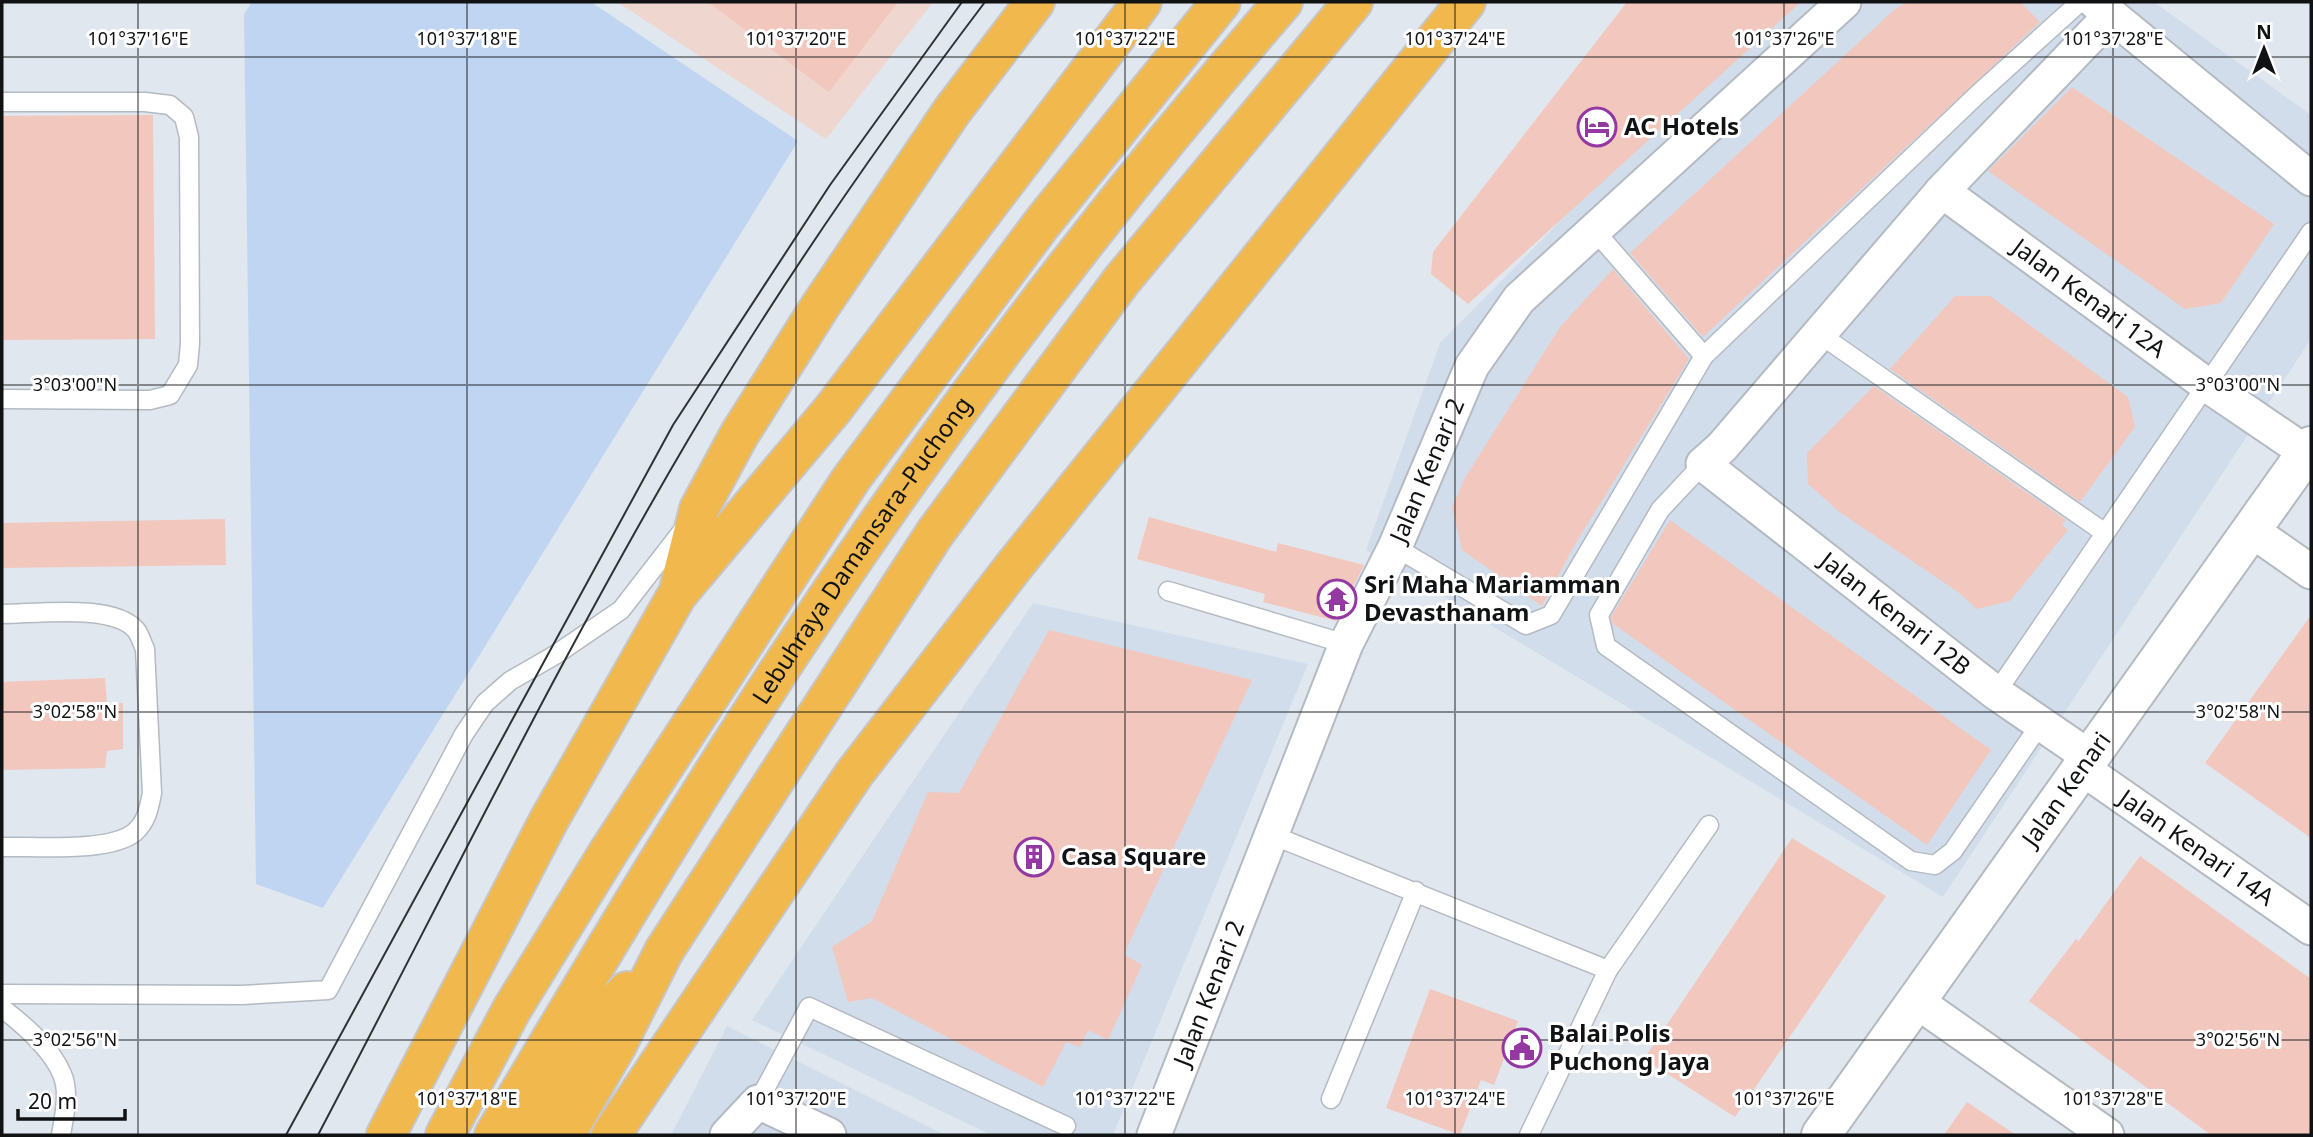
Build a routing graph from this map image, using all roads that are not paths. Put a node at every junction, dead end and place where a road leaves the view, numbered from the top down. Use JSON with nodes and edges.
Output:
{"nodes":[{"id":1,"x":1035,"y":2,"type":"edge"},
{"id":2,"x":1142,"y":2,"type":"edge"},
{"id":3,"x":1221,"y":2,"type":"edge"},
{"id":4,"x":1283,"y":2,"type":"edge"},
{"id":5,"x":1353,"y":2,"type":"edge"},
{"id":6,"x":1466,"y":2,"type":"edge"},
{"id":7,"x":1844,"y":2,"type":"edge"},
{"id":8,"x":2080,"y":2,"type":"edge"},
{"id":9,"x":2103,"y":8,"type":"edge"},
{"id":10,"x":2,"y":102,"type":"edge"},
{"id":11,"x":2311,"y":179,"type":"edge"},
{"id":12,"x":1942,"y":191,"type":"junction"},
{"id":13,"x":1595,"y":231,"type":"junction"},
{"id":14,"x":2311,"y":232,"type":"edge"},
{"id":15,"x":1818,"y":333,"type":"junction"},
{"id":16,"x":1704,"y":356,"type":"junction"},
{"id":17,"x":2207,"y":385,"type":"junction"},
{"id":18,"x":2,"y":399,"type":"edge"},
{"id":19,"x":2309,"y":449,"type":"edge"},
{"id":20,"x":1703,"y":464,"type":"junction"},
{"id":21,"x":699,"y":509,"type":"junction"},
{"id":22,"x":2251,"y":530,"type":"junction"},
{"id":23,"x":2105,"y":533,"type":"junction"},
{"id":24,"x":1395,"y":547,"type":"junction"},
{"id":25,"x":2311,"y":572,"type":"edge"},
{"id":26,"x":1168,"y":591,"type":"dead end"},
{"id":27,"x":677,"y":595,"type":"junction"},
{"id":28,"x":2,"y":614,"type":"edge"},
{"id":29,"x":1346,"y":644,"type":"junction"},
{"id":30,"x":1996,"y":693,"type":"junction"},
{"id":31,"x":2039,"y":726,"type":"junction"},
{"id":32,"x":2087,"y":763,"type":"junction"},
{"id":33,"x":1709,"y":825,"type":"dead end"},
{"id":34,"x":1272,"y":835,"type":"junction"},
{"id":35,"x":2,"y":847,"type":"edge"},
{"id":36,"x":1416,"y":891,"type":"junction"},
{"id":37,"x":2311,"y":928,"type":"edge"},
{"id":38,"x":664,"y":951,"type":"junction"},
{"id":39,"x":1608,"y":970,"type":"junction"},
{"id":40,"x":2,"y":994,"type":"edge"},
{"id":41,"x":1916,"y":1001,"type":"junction"},
{"id":42,"x":2,"y":1008,"type":"edge"},
{"id":43,"x":1331,"y":1099,"type":"dead end"},
{"id":44,"x":758,"y":1102,"type":"junction"},
{"id":45,"x":1066,"y":1126,"type":"dead end"},
{"id":46,"x":61,"y":1135,"type":"edge"},
{"id":47,"x":386,"y":1135,"type":"edge"},
{"id":48,"x":445,"y":1135,"type":"edge"},
{"id":49,"x":494,"y":1135,"type":"edge"},
{"id":50,"x":526,"y":1135,"type":"edge"},
{"id":51,"x":565,"y":1135,"type":"edge"},
{"id":52,"x":611,"y":1135,"type":"edge"},
{"id":53,"x":727,"y":1135,"type":"edge"},
{"id":54,"x":829,"y":1135,"type":"edge"},
{"id":55,"x":1154,"y":1135,"type":"edge"},
{"id":56,"x":1529,"y":1135,"type":"edge"},
{"id":57,"x":1821,"y":1135,"type":"edge"},
{"id":58,"x":2108,"y":1135,"type":"edge"}],
"edges":[{"from":1,"to":21,"type":"highway"},
{"from":2,"to":27,"type":"highway"},
{"from":3,"to":48,"type":"highway","name":"Lebuhraya Damansara–Puchong"},
{"from":4,"to":49,"type":"highway","name":"Lebuhraya Damansara–Puchong"},
{"from":5,"to":38,"type":"highway"},
{"from":6,"to":52,"type":"highway"},
{"from":7,"to":13,"type":"street","name":"Jalan Kenari 2"},
{"from":8,"to":16,"type":"lane"},
{"from":9,"to":11,"type":"street"},
{"from":9,"to":12,"type":"street"},
{"from":10,"to":18,"type":"lane"},
{"from":12,"to":15,"type":"street"},
{"from":12,"to":17,"type":"street","name":"Jalan Kenari 12A"},
{"from":13,"to":16,"type":"lane"},
{"from":13,"to":24,"type":"street","name":"Jalan Kenari 2"},
{"from":14,"to":17,"type":"lane"},
{"from":15,"to":20,"type":"street"},
{"from":15,"to":23,"type":"lane"},
{"from":16,"to":24,"type":"lane"},
{"from":17,"to":19,"type":"street","name":"Jalan Kenari 12A"},
{"from":17,"to":23,"type":"lane"},
{"from":19,"to":22,"type":"street","name":"Jalan Kenari"},
{"from":20,"to":30,"type":"street","name":"Jalan Kenari 12B"},
{"from":20,"to":31,"type":"lane"},
{"from":21,"to":27,"type":"highway"},
{"from":21,"to":40,"type":"lane"},
{"from":22,"to":25,"type":"street"},
{"from":22,"to":32,"type":"street","name":"Jalan Kenari"},
{"from":23,"to":30,"type":"lane"},
{"from":24,"to":29,"type":"street","name":"Jalan Kenari 2"},
{"from":26,"to":29,"type":"lane"},
{"from":27,"to":47,"type":"highway"},
{"from":28,"to":35,"type":"lane"},
{"from":29,"to":34,"type":"street","name":"Jalan Kenari 2"},
{"from":30,"to":31,"type":"street","name":"Jalan Kenari 12B"},
{"from":31,"to":32,"type":"street","name":"Jalan Kenari 12B"},
{"from":32,"to":37,"type":"street","name":"Jalan Kenari 14A"},
{"from":32,"to":41,"type":"street","name":"Jalan Kenari"},
{"from":33,"to":39,"type":"lane"},
{"from":34,"to":36,"type":"lane"},
{"from":34,"to":55,"type":"street","name":"Jalan Kenari 2"},
{"from":36,"to":39,"type":"lane"},
{"from":36,"to":43,"type":"lane"},
{"from":38,"to":50,"type":"highway"},
{"from":38,"to":51,"type":"highway"},
{"from":39,"to":56,"type":"lane"},
{"from":41,"to":57,"type":"street","name":"Jalan Kenari"},
{"from":41,"to":58,"type":"street"},
{"from":42,"to":46,"type":"lane"},
{"from":44,"to":45,"type":"lane"},
{"from":44,"to":53,"type":"street"},
{"from":44,"to":54,"type":"street"}]}
